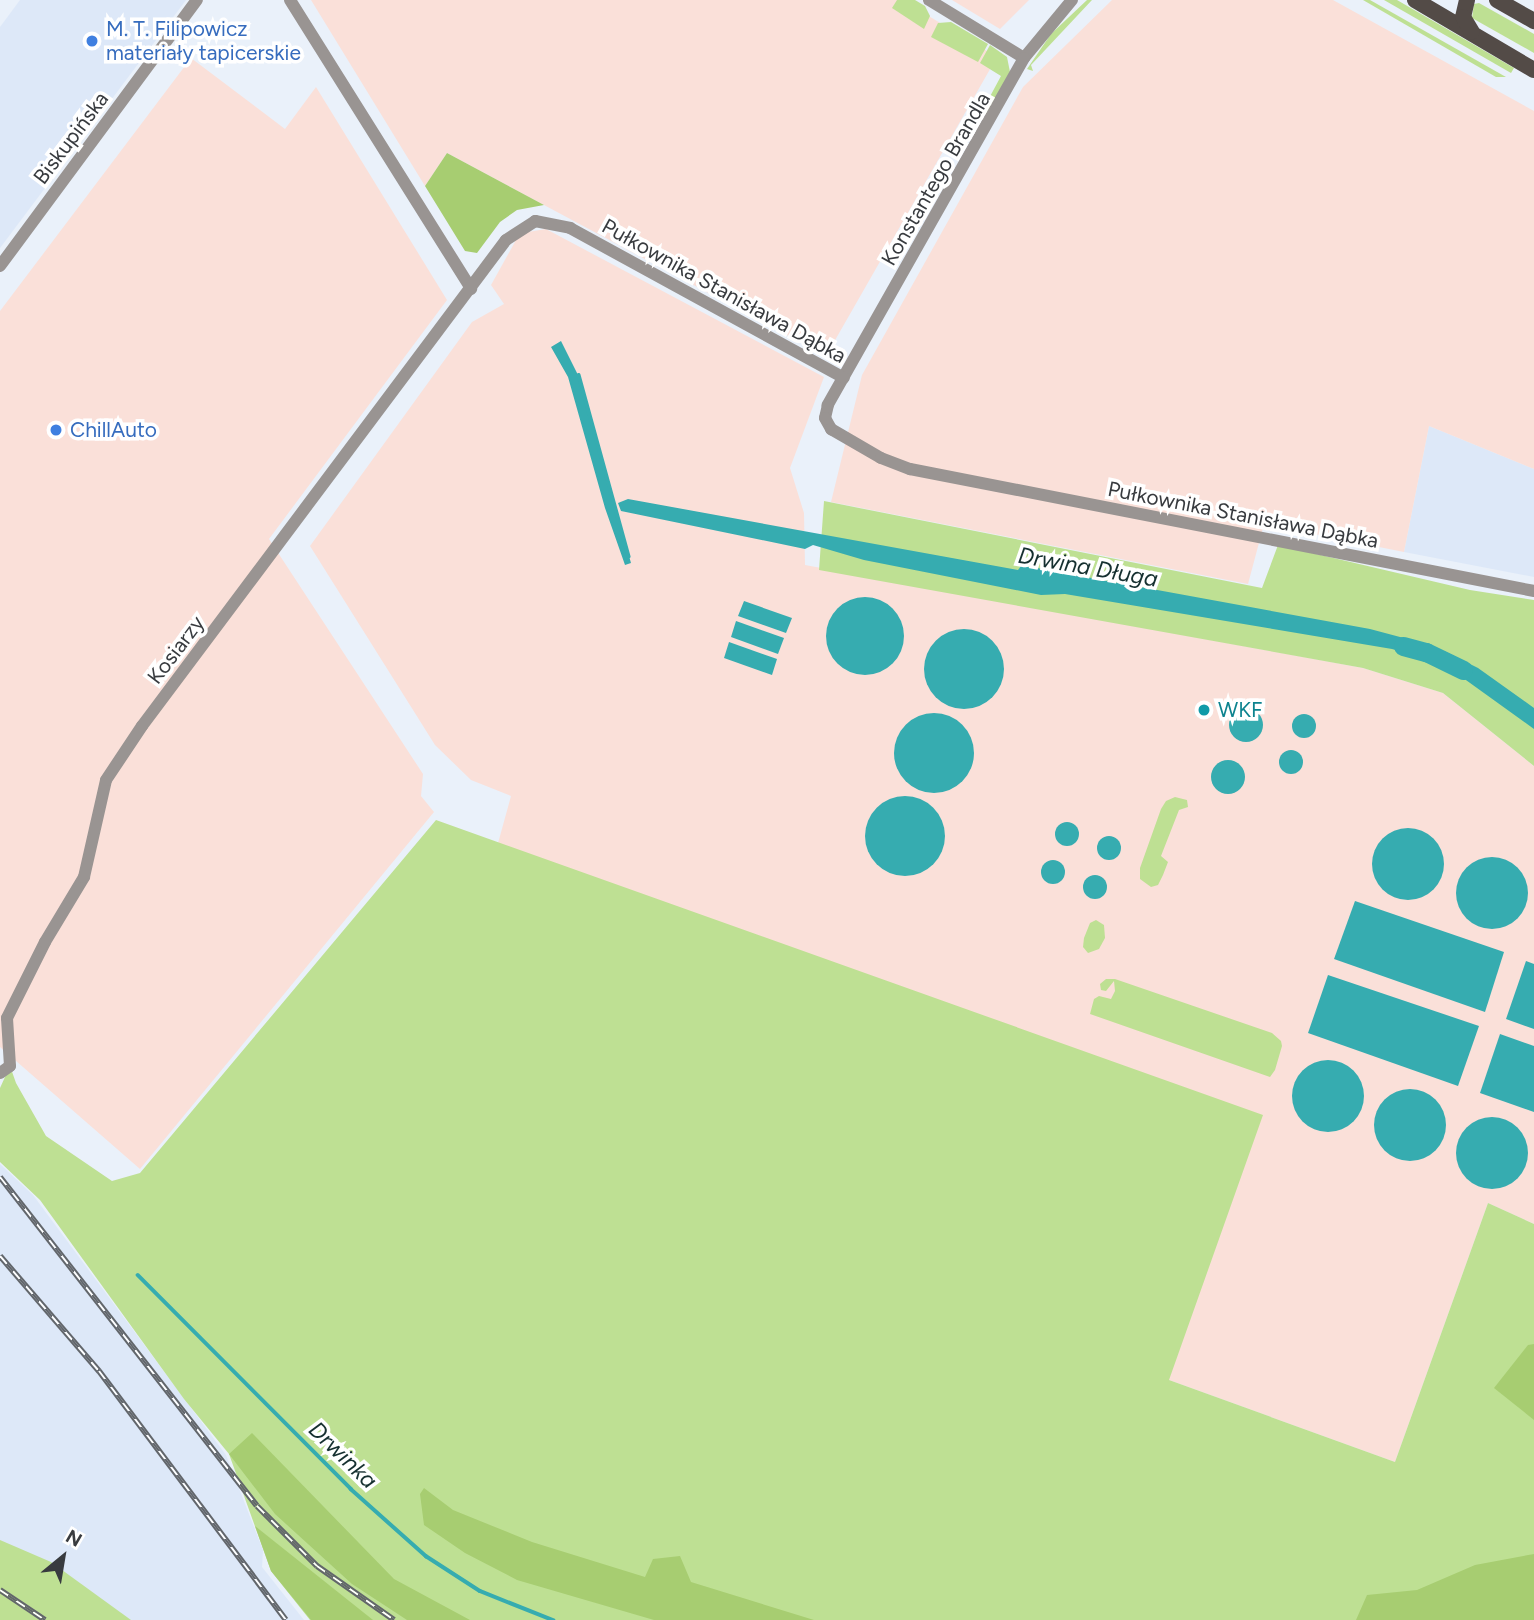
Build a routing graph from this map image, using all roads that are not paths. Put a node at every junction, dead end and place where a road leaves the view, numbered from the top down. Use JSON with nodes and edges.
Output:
{"nodes":[{"id":1,"x":197,"y":0,"type":"edge"},
{"id":2,"x":290,"y":0,"type":"edge"},
{"id":3,"x":929,"y":0,"type":"edge"},
{"id":4,"x":1415,"y":0,"type":"edge"},
{"id":5,"x":1467,"y":0,"type":"edge"},
{"id":6,"x":1497,"y":0,"type":"edge"},
{"id":7,"x":1073,"y":2,"type":"edge"},
{"id":8,"x":1534,"y":21,"type":"edge"},
{"id":9,"x":1482,"y":41,"type":"junction"},
{"id":10,"x":1024,"y":58,"type":"junction"},
{"id":11,"x":1534,"y":69,"type":"edge"},
{"id":12,"x":0,"y":266,"type":"edge"},
{"id":13,"x":471,"y":289,"type":"junction"},
{"id":14,"x":844,"y":378,"type":"junction"},
{"id":15,"x":1534,"y":591,"type":"edge"},
{"id":16,"x":0,"y":1073,"type":"edge"}],
"edges":[{"from":1,"to":12,"type":"street","name":"Biskupińska"},
{"from":2,"to":13,"type":"street"},
{"from":3,"to":10,"type":"street"},
{"from":4,"to":9,"type":"main road"},
{"from":5,"to":9,"type":"main road"},
{"from":6,"to":8,"type":"main road"},
{"from":7,"to":10,"type":"street","name":"Konstantego Brandla"},
{"from":9,"to":11,"type":"main road"},
{"from":10,"to":14,"type":"street","name":"Konstantego Brandla"},
{"from":13,"to":14,"type":"street","name":"Pułkownika Stanisława Dąbka"},
{"from":13,"to":16,"type":"street","name":"Kosiarzy"},
{"from":14,"to":15,"type":"street","name":"Pułkownika Stanisława Dąbka"}]}
